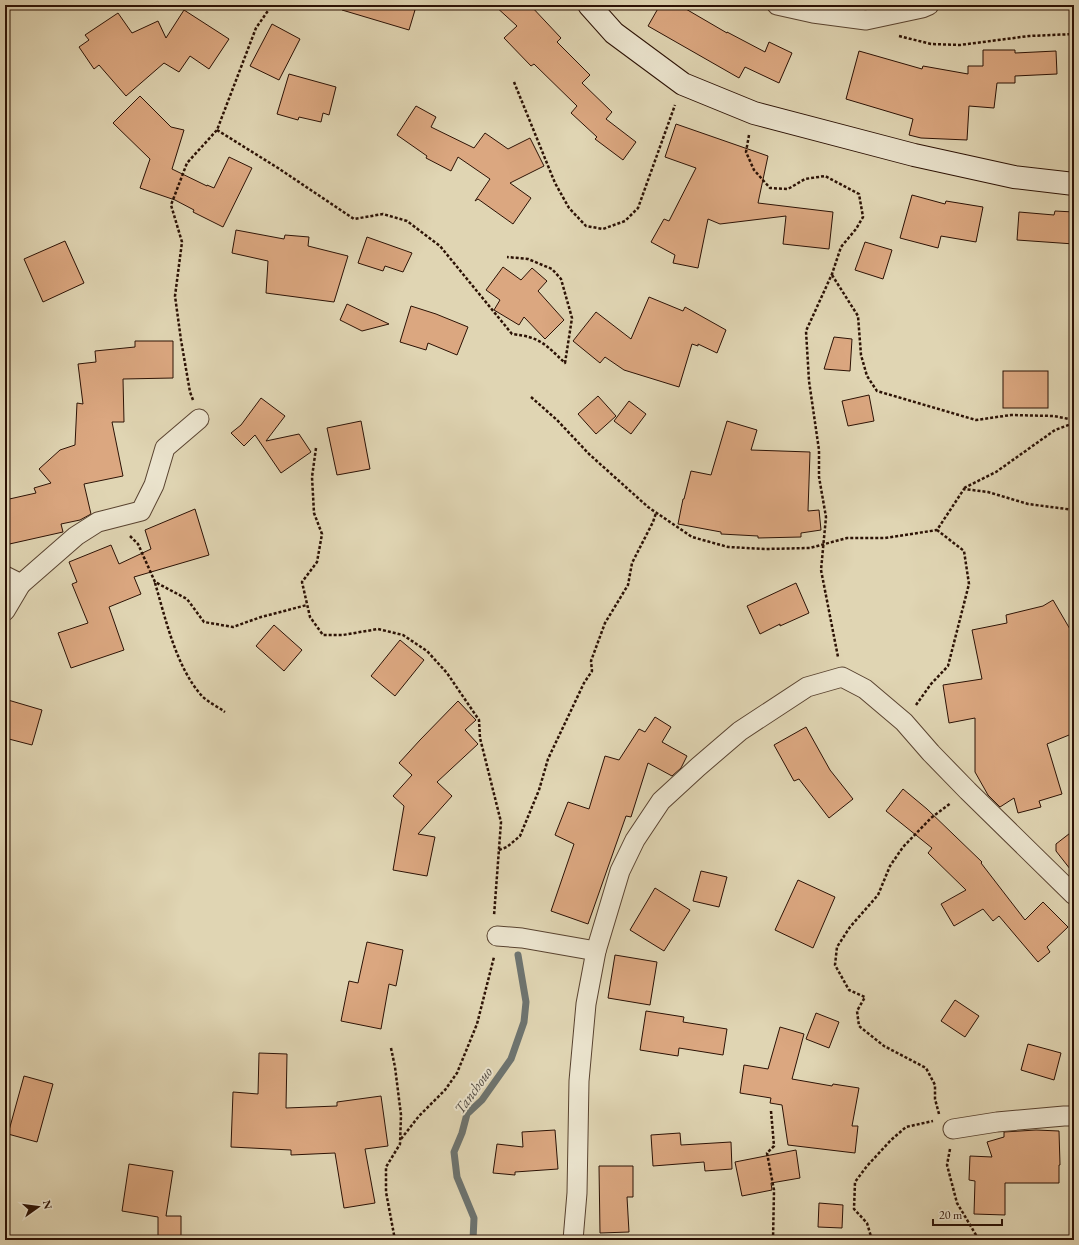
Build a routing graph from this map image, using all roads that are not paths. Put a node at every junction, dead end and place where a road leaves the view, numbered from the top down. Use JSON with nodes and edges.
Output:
{"nodes":[{"id":1,"x":589,"y":5,"type":"edge"},
{"id":2,"x":777,"y":5,"type":"edge"},
{"id":3,"x":929,"y":5,"type":"edge"},
{"id":4,"x":1074,"y":184,"type":"edge"},
{"id":5,"x":199,"y":419,"type":"road end"},
{"id":6,"x":13,"y":580,"type":"edge"},
{"id":7,"x":5,"y":611,"type":"edge"},
{"id":8,"x":1074,"y":895,"type":"edge"},
{"id":9,"x":497,"y":936,"type":"road end"},
{"id":10,"x":596,"y":951,"type":"junction"},
{"id":11,"x":1074,"y":1116,"type":"edge"},
{"id":12,"x":947,"y":1124,"type":"road end"},
{"id":13,"x":573,"y":1240,"type":"edge"}],
"edges":[{"from":1,"to":4,"type":"street"},
{"from":2,"to":3,"type":"street"},
{"from":5,"to":6,"type":"street"},
{"from":6,"to":7,"type":"street"},
{"from":8,"to":10,"type":"street"},
{"from":9,"to":10,"type":"street"},
{"from":10,"to":13,"type":"street"},
{"from":11,"to":12,"type":"street"}]}
